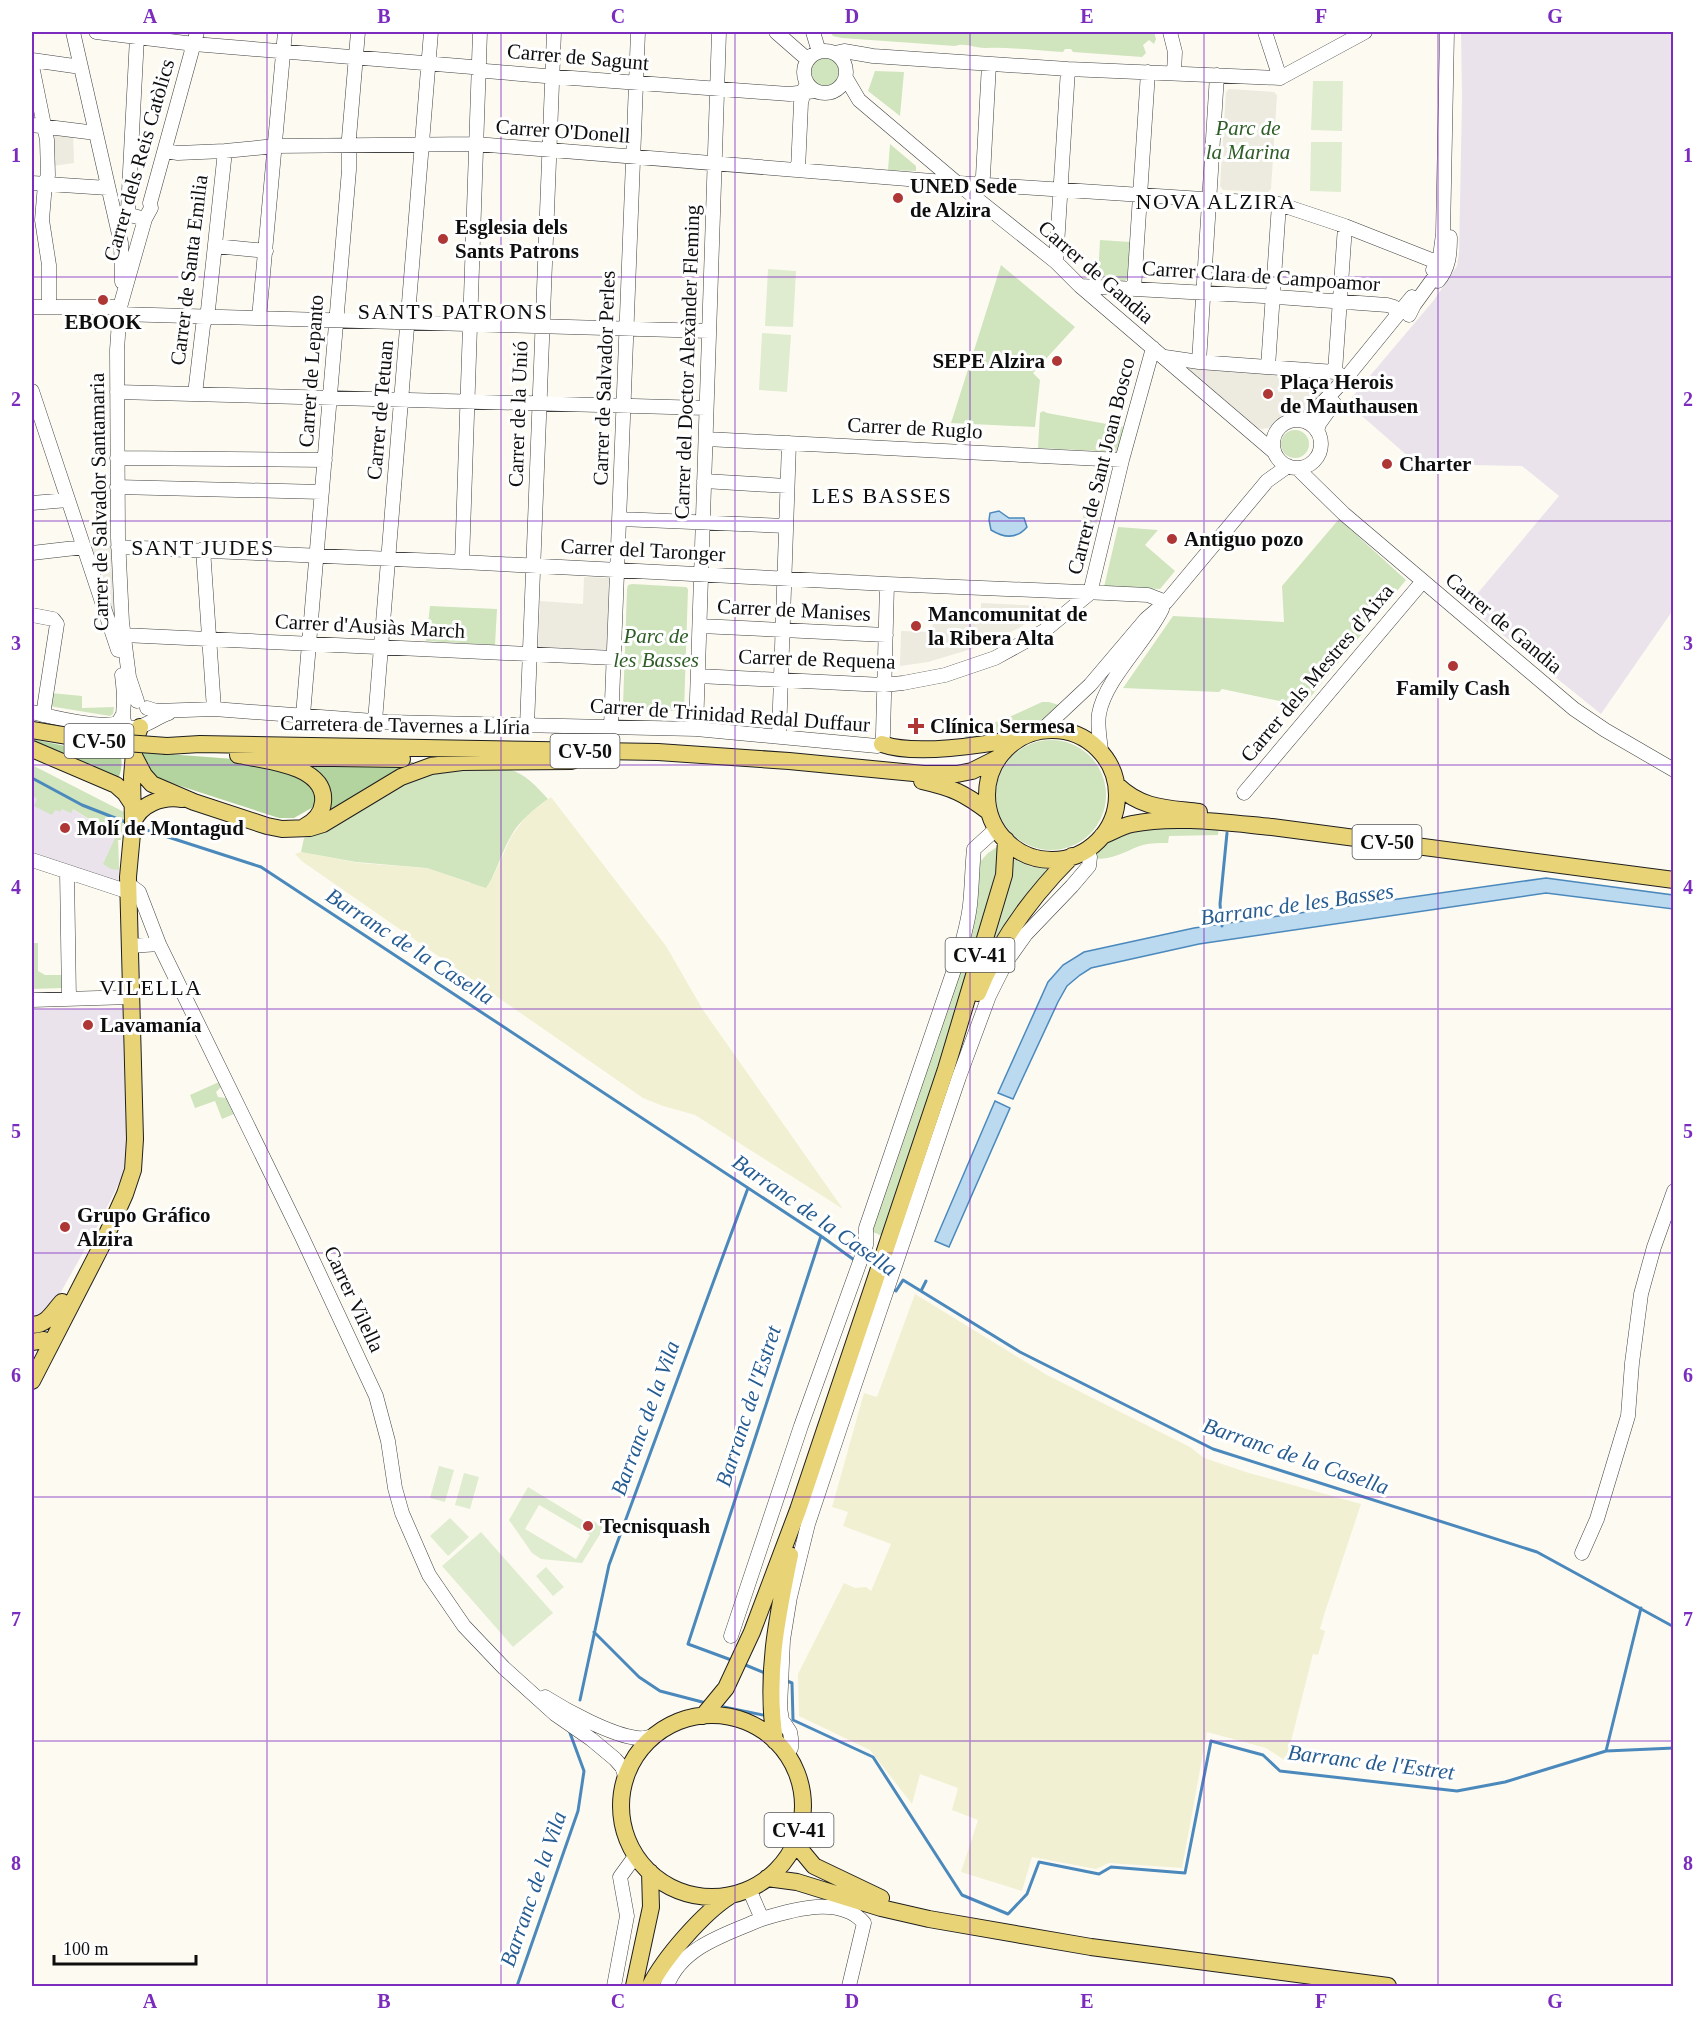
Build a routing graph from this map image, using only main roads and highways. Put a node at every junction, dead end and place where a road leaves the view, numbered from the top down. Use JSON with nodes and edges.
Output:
{"nodes":[{"id":1,"x":32,"y":730,"type":"edge"},
{"id":2,"x":1020,"y":738,"type":"junction"},
{"id":3,"x":882,"y":744,"type":"road end"},
{"id":4,"x":167,"y":746,"type":"junction"},
{"id":5,"x":32,"y":749,"type":"edge"},
{"id":6,"x":134,"y":755,"type":"junction"},
{"id":7,"x":238,"y":755,"type":"junction"},
{"id":8,"x":998,"y":758,"type":"junction"},
{"id":9,"x":594,"y":759,"type":"junction"},
{"id":10,"x":132,"y":777,"type":"junction"},
{"id":11,"x":1117,"y":785,"type":"junction"},
{"id":12,"x":194,"y":802,"type":"junction"},
{"id":13,"x":989,"y":812,"type":"junction"},
{"id":14,"x":134,"y":813,"type":"junction"},
{"id":15,"x":299,"y":829,"type":"junction"},
{"id":16,"x":1001,"y":834,"type":"junction"},
{"id":17,"x":1102,"y":836,"type":"junction"},
{"id":18,"x":1079,"y":853,"type":"junction"},
{"id":19,"x":1674,"y":868,"type":"edge"},
{"id":20,"x":1674,"y":880,"type":"edge"},
{"id":21,"x":946,"y":1069,"type":"junction"},
{"id":22,"x":115,"y":1213,"type":"junction"},
{"id":23,"x":92,"y":1263,"type":"junction"},
{"id":24,"x":62,"y":1302,"type":"junction"},
{"id":25,"x":32,"y":1327,"type":"edge"},
{"id":26,"x":38,"y":1341,"type":"edge"},
{"id":27,"x":32,"y":1364,"type":"edge"},
{"id":28,"x":32,"y":1374,"type":"edge"},
{"id":29,"x":32,"y":1381,"type":"edge"},
{"id":30,"x":798,"y":1510,"type":"junction"},
{"id":31,"x":704,"y":1716,"type":"junction"},
{"id":32,"x":781,"y":1747,"type":"junction"},
{"id":33,"x":795,"y":1843,"type":"junction"},
{"id":34,"x":650,"y":1872,"type":"junction"},
{"id":35,"x":767,"y":1878,"type":"junction"},
{"id":36,"x":741,"y":1892,"type":"junction"},
{"id":37,"x":973,"y":1926,"type":"junction"},
{"id":38,"x":634,"y":1986,"type":"edge"},
{"id":39,"x":650,"y":1986,"type":"edge"},
{"id":40,"x":1388,"y":1986,"type":"edge"}],
"edges":[{"from":1,"to":4,"type":"main road","name":"Carretera de Tavernes a Llíria","number":"CV-50","bridge":true},
{"from":2,"to":3,"type":"main road"},
{"from":2,"to":8,"type":"main road","number":"CV-50"},
{"from":2,"to":11,"type":"main road","number":"CV-50"},
{"from":4,"to":7,"type":"main road","name":"Carretera de Tavernes a Llíria","number":"CV-50"},
{"from":4,"to":8,"type":"main road","name":"Carretera de Tavernes a Llíria","number":"CV-50"},
{"from":5,"to":14,"type":"main road"},
{"from":6,"to":10,"type":"main road"},
{"from":6,"to":10,"type":"main road"},
{"from":6,"to":12,"type":"main road"},
{"from":7,"to":9,"type":"main road","name":"Carretera de Tavernes a Llíria","number":"CV-50"},
{"from":7,"to":15,"type":"main road"},
{"from":8,"to":13,"type":"main road","number":"CV-50"},
{"from":9,"to":13,"type":"main road","name":"Carretera de Tavernes a Llíria","number":"CV-50"},
{"from":9,"to":15,"type":"main road"},
{"from":10,"to":14,"type":"main road"},
{"from":11,"to":17,"type":"main road","number":"CV-50"},
{"from":11,"to":19,"type":"main road","number":"CV-50"},
{"from":12,"to":14,"type":"main road"},
{"from":12,"to":15,"type":"main road"},
{"from":13,"to":16,"type":"main road","number":"CV-50"},
{"from":14,"to":22,"type":"main road"},
{"from":16,"to":18,"type":"main road"},
{"from":16,"to":21,"type":"main road","number":"CV-41"},
{"from":17,"to":18,"type":"main road","number":"CV-50"},
{"from":17,"to":20,"type":"main road","number":"CV-50"},
{"from":18,"to":21,"type":"main road","number":"CV-41"},
{"from":21,"to":30,"type":"main road","number":"CV-41"},
{"from":22,"to":23,"type":"main road"},
{"from":22,"to":24,"type":"main road"},
{"from":23,"to":26,"type":"main road"},
{"from":23,"to":29,"type":"main road"},
{"from":24,"to":25,"type":"main road"},
{"from":24,"to":26,"type":"main road"},
{"from":25,"to":26,"type":"main road"},
{"from":26,"to":27,"type":"main road"},
{"from":26,"to":28,"type":"main road"},
{"from":30,"to":31,"type":"main road","number":"CV-41"},
{"from":30,"to":32,"type":"main road","number":"CV-41"},
{"from":31,"to":32,"type":"main road","number":"CV-41"},
{"from":31,"to":34,"type":"main road","number":"CV-41"},
{"from":32,"to":33,"type":"main road","number":"CV-41"},
{"from":33,"to":35,"type":"main road","number":"CV-41"},
{"from":33,"to":37,"type":"main road"},
{"from":34,"to":36,"type":"main road","number":"CV-41"},
{"from":34,"to":38,"type":"main road"},
{"from":35,"to":36,"type":"main road","number":"CV-41"},
{"from":35,"to":37,"type":"main road"},
{"from":36,"to":39,"type":"main road","number":"CV-41"},
{"from":37,"to":40,"type":"main road"}]}
